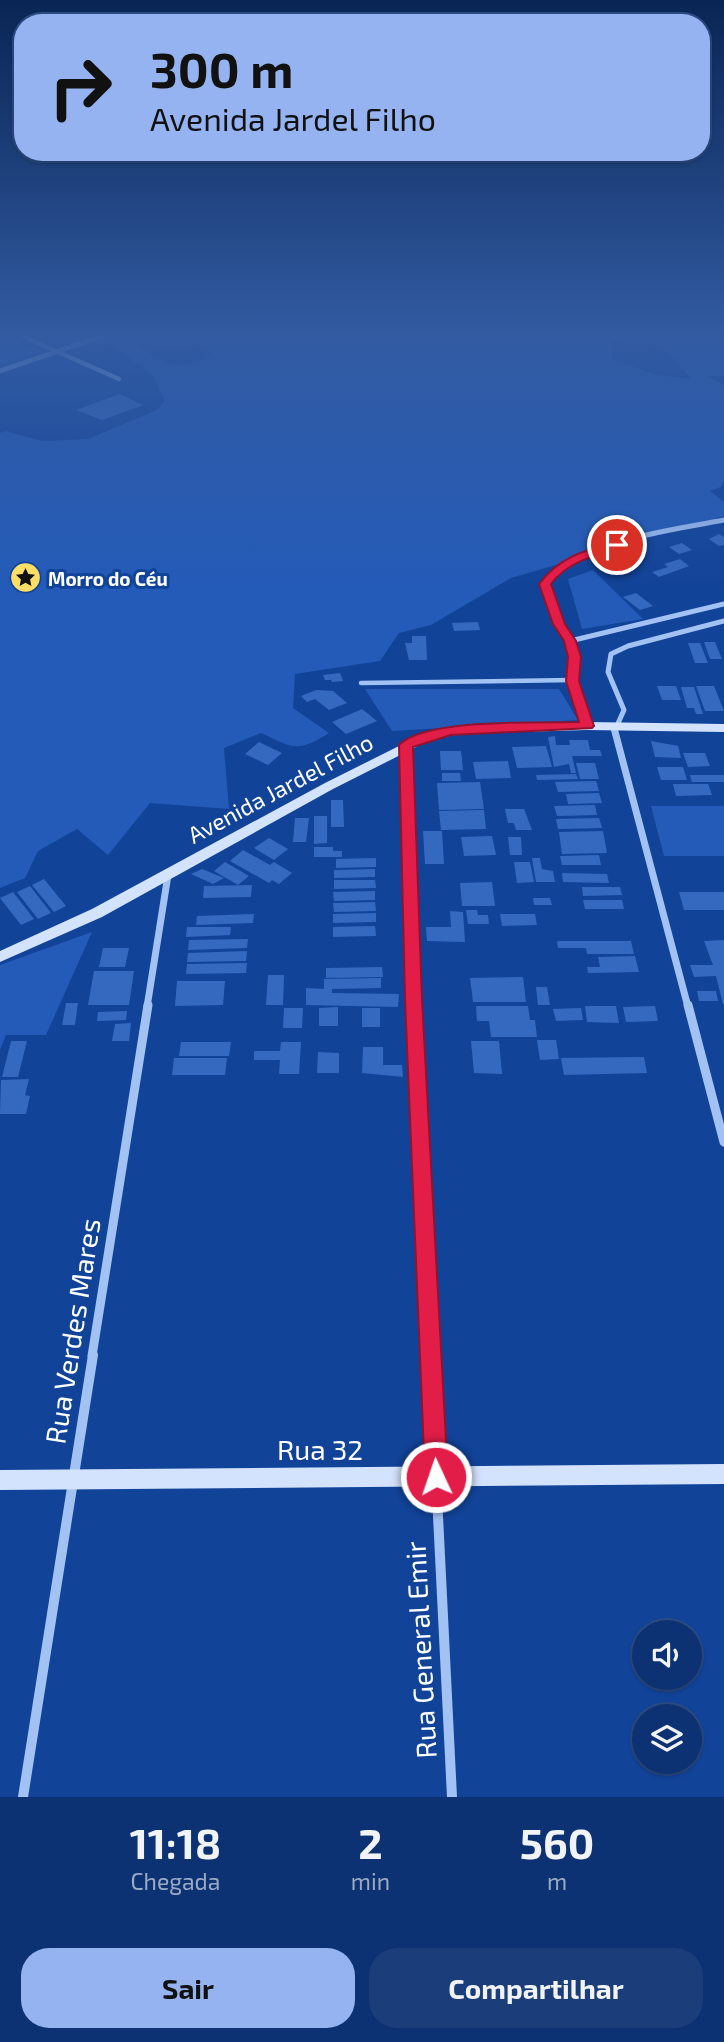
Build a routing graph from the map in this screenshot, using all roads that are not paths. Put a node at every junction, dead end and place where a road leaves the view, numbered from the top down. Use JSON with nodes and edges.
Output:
{"nodes":[{"id":1,"x":724,"y":520,"type":"edge"},
{"id":2,"x":724,"y":604,"type":"edge"},
{"id":3,"x":724,"y":621,"type":"edge"},
{"id":4,"x":570,"y":641,"type":"junction"},
{"id":5,"x":573,"y":681,"type":"junction"},
{"id":6,"x":361,"y":683,"type":"dead end"},
{"id":7,"x":587,"y":726,"type":"junction"},
{"id":8,"x":614,"y":728,"type":"junction"},
{"id":9,"x":724,"y":728,"type":"edge"},
{"id":10,"x":406,"y":745,"type":"junction"},
{"id":11,"x":168,"y":872,"type":"junction"},
{"id":12,"x":0,"y":957,"type":"edge"},
{"id":13,"x":724,"y":1142,"type":"edge"},
{"id":14,"x":724,"y":1474,"type":"edge"},
{"id":15,"x":436,"y":1477,"type":"junction"},
{"id":16,"x":71,"y":1479,"type":"junction"},
{"id":17,"x":0,"y":1480,"type":"edge"},
{"id":18,"x":23,"y":1797,"type":"edge"},
{"id":19,"x":452,"y":1797,"type":"edge"}],
"edges":[{"from":1,"to":4,"type":"street"},
{"from":2,"to":4,"type":"street"},
{"from":3,"to":8,"type":"street"},
{"from":4,"to":5,"type":"street"},
{"from":5,"to":6,"type":"lane"},
{"from":5,"to":7,"type":"street"},
{"from":7,"to":8,"type":"main road","name":"Avenida Jardel Filho"},
{"from":7,"to":10,"type":"main road","name":"Avenida Jardel Filho"},
{"from":8,"to":9,"type":"main road","name":"Avenida Jardel Filho"},
{"from":8,"to":13,"type":"street"},
{"from":10,"to":11,"type":"main road","name":"Avenida Jardel Filho"},
{"from":10,"to":15,"type":"street","name":"Rua General Emir"},
{"from":11,"to":12,"type":"main road","name":"Avenida Jardel Filho"},
{"from":11,"to":16,"type":"street","name":"Rua Verdes Mares"},
{"from":14,"to":15,"type":"main road","name":"Rua 32"},
{"from":15,"to":16,"type":"main road","name":"Rua 32"},
{"from":15,"to":19,"type":"street","name":"Rua General Emir"},
{"from":16,"to":17,"type":"main road","name":"Rua 32"},
{"from":16,"to":18,"type":"street","name":"Rua Verdes Mares"}]}
